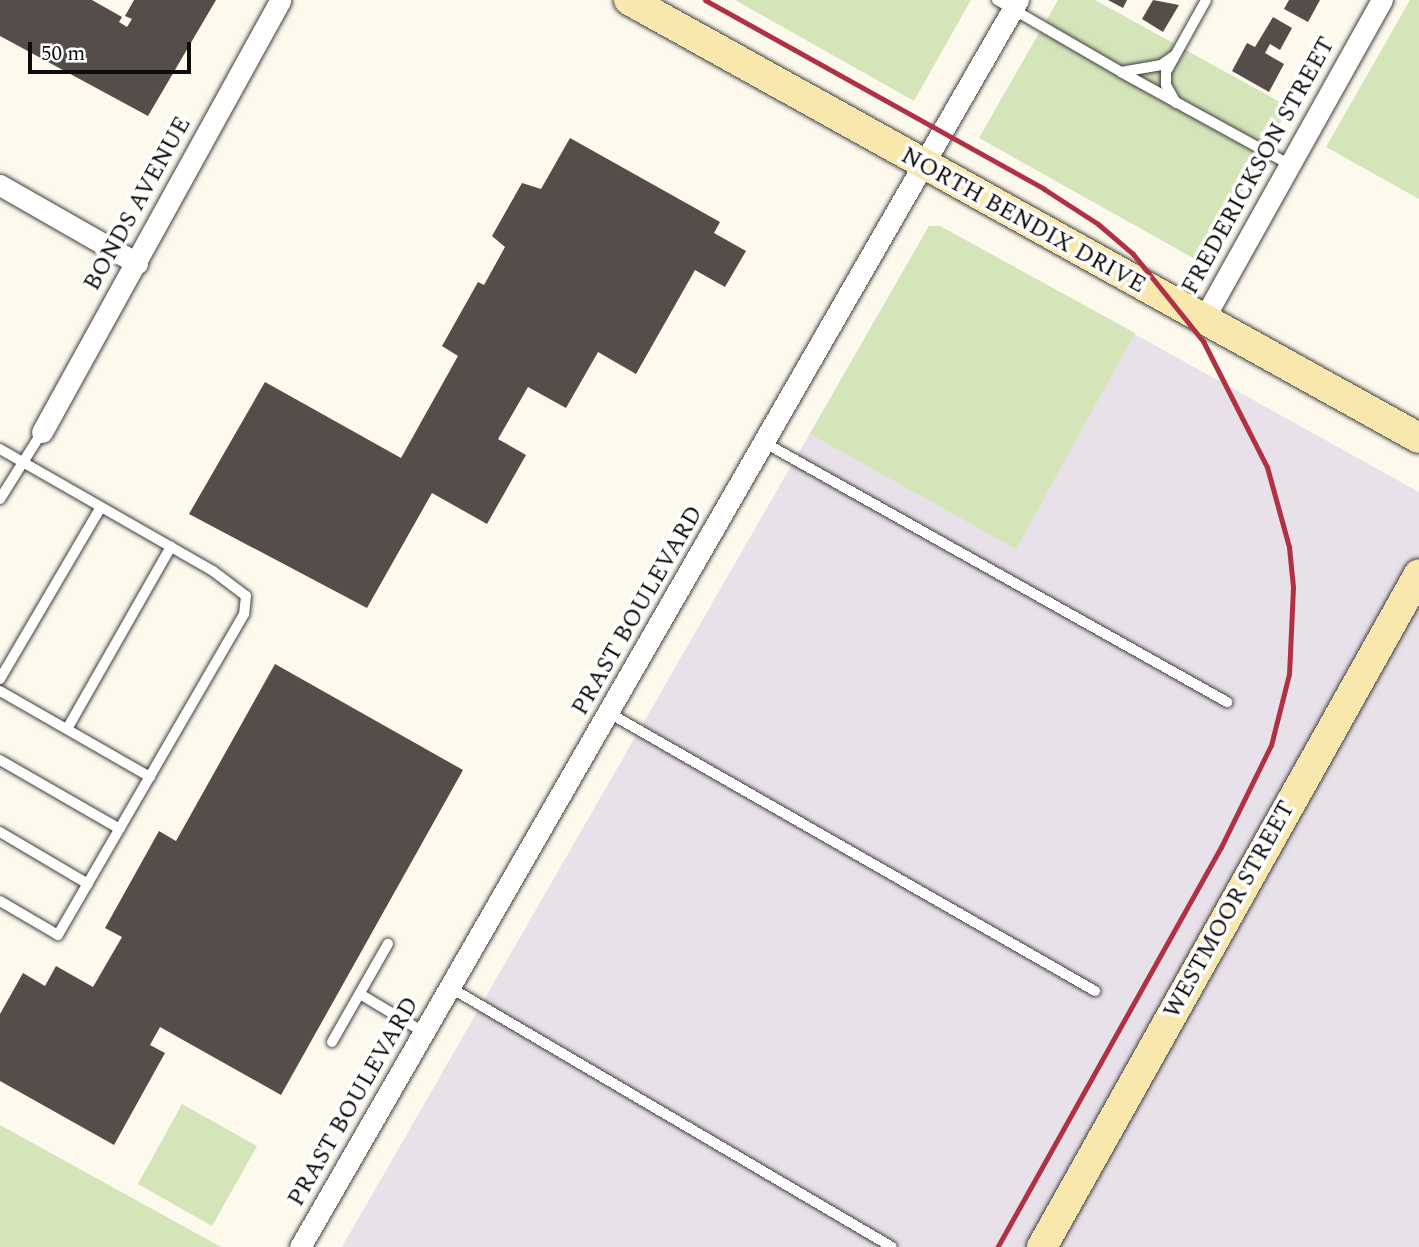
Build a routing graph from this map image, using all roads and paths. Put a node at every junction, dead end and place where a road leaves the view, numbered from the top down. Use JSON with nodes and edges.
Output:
{"nodes":[{"id":1,"x":280,"y":0,"type":"edge"},
{"id":2,"x":629,"y":0,"type":"edge"},
{"id":3,"x":1206,"y":0,"type":"edge"},
{"id":4,"x":1381,"y":0,"type":"edge"},
{"id":5,"x":1010,"y":3,"type":"edge"},
{"id":6,"x":1174,"y":56,"type":"junction"},
{"id":7,"x":1121,"y":72,"type":"junction"},
{"id":8,"x":1178,"y":106,"type":"junction"},
{"id":9,"x":1290,"y":165,"type":"junction"},
{"id":10,"x":924,"y":166,"type":"junction"},
{"id":11,"x":0,"y":185,"type":"edge"},
{"id":12,"x":137,"y":263,"type":"junction"},
{"id":13,"x":1203,"y":320,"type":"junction"},
{"id":14,"x":41,"y":432,"type":"joint"},
{"id":15,"x":1419,"y":438,"type":"edge"},
{"id":16,"x":765,"y":443,"type":"junction"},
{"id":17,"x":0,"y":449,"type":"edge"},
{"id":18,"x":22,"y":462,"type":"junction"},
{"id":19,"x":0,"y":499,"type":"edge"},
{"id":20,"x":101,"y":507,"type":"junction"},
{"id":21,"x":171,"y":547,"type":"junction"},
{"id":22,"x":1419,"y":573,"type":"edge"},
{"id":23,"x":0,"y":679,"type":"edge"},
{"id":24,"x":0,"y":691,"type":"edge"},
{"id":25,"x":1227,"y":702,"type":"dead end"},
{"id":26,"x":609,"y":713,"type":"junction"},
{"id":27,"x":67,"y":729,"type":"junction"},
{"id":28,"x":0,"y":760,"type":"edge"},
{"id":29,"x":150,"y":777,"type":"junction"},
{"id":30,"x":120,"y":829,"type":"junction"},
{"id":31,"x":0,"y":832,"type":"edge"},
{"id":32,"x":89,"y":884,"type":"junction"},
{"id":33,"x":0,"y":901,"type":"edge"},
{"id":34,"x":388,"y":944,"type":"dead end"},
{"id":35,"x":451,"y":988,"type":"junction"},
{"id":36,"x":1094,"y":991,"type":"dead end"},
{"id":37,"x":360,"y":994,"type":"junction"},
{"id":38,"x":425,"y":1033,"type":"junction"},
{"id":39,"x":332,"y":1042,"type":"dead end"},
{"id":40,"x":300,"y":1247,"type":"edge"},
{"id":41,"x":892,"y":1247,"type":"edge"},
{"id":42,"x":1042,"y":1247,"type":"edge"}],
"edges":[{"from":1,"to":12,"type":"street","name":"BONDS AVENUE"},
{"from":2,"to":10,"type":"street","name":"NORTH BENDIX DRIVE"},
{"from":3,"to":6,"type":"lane"},
{"from":4,"to":9,"type":"street","name":"FREDERICKSON STREET"},
{"from":5,"to":7,"type":"lane"},
{"from":5,"to":10,"type":"street","name":"PRAST BOULEVARD"},
{"from":6,"to":7,"type":"lane"},
{"from":6,"to":8,"type":"lane"},
{"from":7,"to":8,"type":"lane"},
{"from":8,"to":9,"type":"lane"},
{"from":9,"to":13,"type":"street","name":"FREDERICKSON STREET"},
{"from":10,"to":13,"type":"street","name":"NORTH BENDIX DRIVE"},
{"from":10,"to":16,"type":"street","name":"PRAST BOULEVARD"},
{"from":11,"to":12,"type":"street"},
{"from":12,"to":14,"type":"street","name":"BONDS AVENUE"},
{"from":13,"to":15,"type":"street","name":"NORTH BENDIX DRIVE"},
{"from":14,"to":18,"type":"lane"},
{"from":16,"to":25,"type":"lane"},
{"from":16,"to":26,"type":"street","name":"PRAST BOULEVARD"},
{"from":17,"to":18,"type":"lane"},
{"from":18,"to":19,"type":"lane"},
{"from":18,"to":20,"type":"lane"},
{"from":20,"to":21,"type":"lane"},
{"from":20,"to":23,"type":"lane"},
{"from":21,"to":27,"type":"lane"},
{"from":21,"to":29,"type":"lane"},
{"from":22,"to":42,"type":"street","name":"WESTMOOR STREET"},
{"from":24,"to":27,"type":"lane"},
{"from":26,"to":35,"type":"street","name":"PRAST BOULEVARD"},
{"from":26,"to":36,"type":"lane"},
{"from":27,"to":29,"type":"lane"},
{"from":28,"to":30,"type":"lane"},
{"from":29,"to":30,"type":"lane"},
{"from":30,"to":32,"type":"lane"},
{"from":31,"to":32,"type":"lane"},
{"from":32,"to":33,"type":"lane"},
{"from":34,"to":37,"type":"lane"},
{"from":35,"to":38,"type":"street","name":"PRAST BOULEVARD"},
{"from":35,"to":41,"type":"lane"},
{"from":37,"to":38,"type":"lane"},
{"from":37,"to":39,"type":"lane"},
{"from":38,"to":40,"type":"street","name":"PRAST BOULEVARD"}]}
